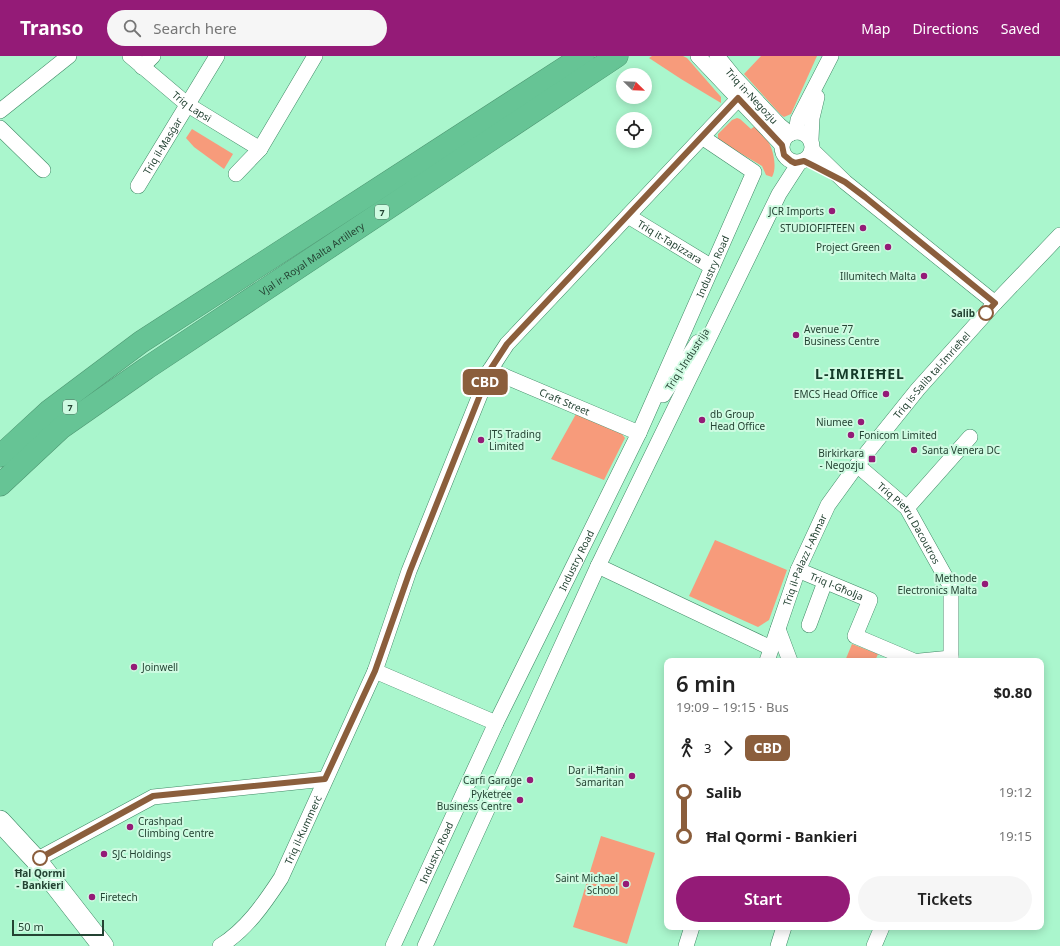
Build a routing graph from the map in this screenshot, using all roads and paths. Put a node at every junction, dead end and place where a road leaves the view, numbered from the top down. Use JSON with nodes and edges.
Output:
{"nodes":[{"id":1,"x":69,"y":56,"type":"edge"},
{"id":2,"x":130,"y":56,"type":"edge"},
{"id":3,"x":153,"y":56,"type":"edge"},
{"id":4,"x":217,"y":56,"type":"edge"},
{"id":5,"x":315,"y":56,"type":"edge"},
{"id":6,"x":583,"y":56,"type":"edge"},
{"id":7,"x":617,"y":56,"type":"edge"},
{"id":8,"x":698,"y":56,"type":"edge"},
{"id":9,"x":717,"y":56,"type":"edge"},
{"id":10,"x":828,"y":61,"type":"edge"},
{"id":11,"x":142,"y":67,"type":"junction"},
{"id":12,"x":738,"y":98,"type":"junction"},
{"id":13,"x":188,"y":105,"type":"junction"},
{"id":14,"x":0,"y":111,"type":"edge"},
{"id":15,"x":0,"y":128,"type":"edge"},
{"id":16,"x":702,"y":137,"type":"junction"},
{"id":17,"x":788,"y":142,"type":"junction"},
{"id":18,"x":260,"y":149,"type":"junction"},
{"id":19,"x":807,"y":153,"type":"junction"},
{"id":20,"x":43,"y":170,"type":"dead end"},
{"id":21,"x":236,"y":174,"type":"dead end"},
{"id":22,"x":138,"y":186,"type":"dead end"},
{"id":23,"x":779,"y":194,"type":"junction"},
{"id":24,"x":628,"y":216,"type":"junction"},
{"id":25,"x":1060,"y":235,"type":"edge"},
{"id":26,"x":712,"y":267,"type":"junction"},
{"id":27,"x":735,"y":285,"type":"junction"},
{"id":28,"x":995,"y":303,"type":"junction"},
{"id":29,"x":141,"y":342,"type":"junction"},
{"id":30,"x":147,"y":368,"type":"junction"},
{"id":31,"x":490,"y":370,"type":"junction"},
{"id":32,"x":639,"y":433,"type":"junction"},
{"id":33,"x":970,"y":437,"type":"dead end"},
{"id":34,"x":0,"y":456,"type":"edge"},
{"id":35,"x":857,"y":465,"type":"junction"},
{"id":36,"x":0,"y":472,"type":"edge"},
{"id":37,"x":0,"y":485,"type":"edge"},
{"id":38,"x":0,"y":500,"type":"edge"},
{"id":39,"x":907,"y":508,"type":"junction"},
{"id":40,"x":598,"y":566,"type":"junction"},
{"id":41,"x":798,"y":570,"type":"junction"},
{"id":42,"x":825,"y":582,"type":"junction"},
{"id":43,"x":809,"y":625,"type":"dead end"},
{"id":44,"x":778,"y":629,"type":"junction"},
{"id":45,"x":769,"y":655,"type":"edge"},
{"id":46,"x":789,"y":658,"type":"edge"},
{"id":47,"x":899,"y":658,"type":"edge"},
{"id":48,"x":951,"y":658,"type":"edge"},
{"id":49,"x":375,"y":671,"type":"junction"},
{"id":50,"x":496,"y":723,"type":"junction"},
{"id":51,"x":325,"y":779,"type":"junction"},
{"id":52,"x":0,"y":821,"type":"edge"},
{"id":53,"x":36,"y":860,"type":"junction"},
{"id":54,"x":691,"y":930,"type":"edge"},
{"id":55,"x":783,"y":930,"type":"edge"},
{"id":56,"x":881,"y":930,"type":"edge"},
{"id":57,"x":103,"y":946,"type":"edge"},
{"id":58,"x":220,"y":946,"type":"edge"},
{"id":59,"x":393,"y":946,"type":"edge"},
{"id":60,"x":425,"y":946,"type":"edge"},
{"id":61,"x":686,"y":946,"type":"edge"},
{"id":62,"x":778,"y":946,"type":"edge"},
{"id":63,"x":874,"y":946,"type":"edge"}],
"edges":[{"from":1,"to":14,"type":"street"},
{"from":2,"to":11,"type":"street","name":"Triq Lapsi"},
{"from":3,"to":11,"type":"street"},
{"from":4,"to":13,"type":"street","name":"Triq il-Masġar"},
{"from":5,"to":18,"type":"street"},
{"from":6,"to":29,"type":"highway","number":"7"},
{"from":7,"to":30,"type":"highway","name":"Vjal ir-Royal Malta Artillery","number":"7"},
{"from":8,"to":12,"type":"street","name":"Triq in-Negozju"},
{"from":9,"to":17,"type":"street","name":"Triq in-Negozju"},
{"from":10,"to":17,"type":"street"},
{"from":10,"to":19,"type":"street"},
{"from":11,"to":13,"type":"street","name":"Triq Lapsi"},
{"from":12,"to":16,"type":"street","name":"Triq il-Kummerċ"},
{"from":12,"to":17,"type":"street","name":"Triq in-Negozju"},
{"from":13,"to":18,"type":"street","name":"Triq Lapsi"},
{"from":13,"to":22,"type":"street","name":"Triq il-Masġar"},
{"from":15,"to":20,"type":"street"},
{"from":16,"to":24,"type":"street","name":"Triq il-Kummerċ"},
{"from":16,"to":26,"type":"street","name":"Industry Road"},
{"from":17,"to":19,"type":"street"},
{"from":17,"to":19,"type":"street"},
{"from":17,"to":23,"type":"street"},
{"from":18,"to":21,"type":"street"},
{"from":19,"to":23,"type":"street"},
{"from":19,"to":28,"type":"street"},
{"from":23,"to":27,"type":"street"},
{"from":24,"to":26,"type":"street","name":"Triq it-Tapizzara"},
{"from":24,"to":31,"type":"street","name":"Triq il-Kummerċ"},
{"from":25,"to":28,"type":"street","name":"Triq is-Salib tal-Imrieħel"},
{"from":26,"to":32,"type":"street","name":"Industry Road"},
{"from":27,"to":32,"type":"street","name":"Triq l-Industrija"},
{"from":27,"to":40,"type":"street"},
{"from":28,"to":35,"type":"street","name":"Triq is-Salib tal-Imrieħel"},
{"from":29,"to":34,"type":"highway"},
{"from":29,"to":36,"type":"highway","number":"7"},
{"from":30,"to":37,"type":"highway","number":"7"},
{"from":30,"to":38,"type":"highway"},
{"from":31,"to":32,"type":"street","name":"Craft Street"},
{"from":31,"to":49,"type":"street","name":"Triq il-Kummerċ"},
{"from":32,"to":50,"type":"street","name":"Industry Road"},
{"from":33,"to":39,"type":"street"},
{"from":35,"to":39,"type":"street","name":"Triq Pietru Dacoutros"},
{"from":35,"to":41,"type":"street","name":"Triq il-Palazz l-Aħmar"},
{"from":39,"to":48,"type":"street","name":"Triq Pietru Dacoutros"},
{"from":40,"to":45,"type":"street"},
{"from":40,"to":60,"type":"street"},
{"from":41,"to":42,"type":"street","name":"Triq l-Għolja"},
{"from":41,"to":44,"type":"street","name":"Triq il-Palazz l-Aħmar"},
{"from":42,"to":43,"type":"street"},
{"from":42,"to":47,"type":"street","name":"Triq l-Għolja"},
{"from":44,"to":45,"type":"street","name":"Triq il-Palazz l-Aħmar"},
{"from":44,"to":46,"type":"street"},
{"from":49,"to":50,"type":"street"},
{"from":49,"to":51,"type":"street","name":"Triq il-Kummerċ"},
{"from":50,"to":59,"type":"street","name":"Industry Road"},
{"from":51,"to":53,"type":"street"},
{"from":51,"to":58,"type":"street","name":"Triq il-Kummerċ"},
{"from":52,"to":53,"type":"main road"},
{"from":53,"to":57,"type":"main road"},
{"from":54,"to":61,"type":"street"},
{"from":55,"to":62,"type":"street"},
{"from":56,"to":63,"type":"street"}]}
